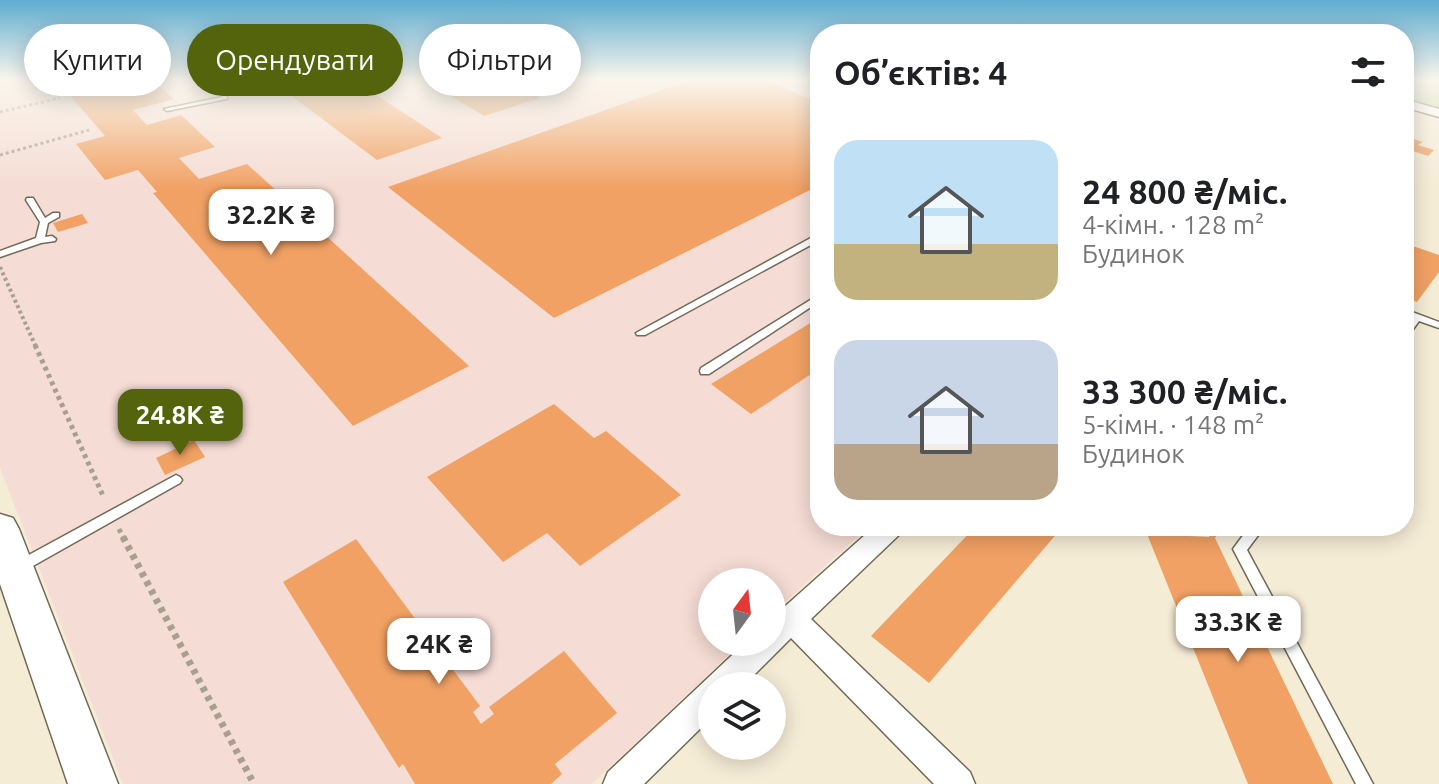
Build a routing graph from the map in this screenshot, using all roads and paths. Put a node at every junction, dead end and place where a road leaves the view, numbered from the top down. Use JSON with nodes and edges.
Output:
{"nodes":[{"id":1,"x":89,"y":130,"type":"dead end"},
{"id":2,"x":0,"y":155,"type":"edge"},
{"id":3,"x":30,"y":200,"type":"dead end"},
{"id":4,"x":56,"y":215,"type":"dead end"},
{"id":5,"x":44,"y":222,"type":"junction"},
{"id":6,"x":52,"y":239,"type":"dead end"},
{"id":7,"x":40,"y":240,"type":"junction"},
{"id":8,"x":810,"y":241,"type":"edge"},
{"id":9,"x":807,"y":243,"type":"junction"},
{"id":10,"x":810,"y":245,"type":"edge"},
{"id":11,"x":0,"y":254,"type":"edge"},
{"id":12,"x":810,"y":303,"type":"edge"},
{"id":13,"x":1414,"y":316,"type":"edge"},
{"id":14,"x":1417,"y":317,"type":"junction"},
{"id":15,"x":1414,"y":321,"type":"edge"},
{"id":16,"x":1439,"y":325,"type":"edge"},
{"id":17,"x":641,"y":333,"type":"dead end"},
{"id":18,"x":705,"y":371,"type":"dead end"},
{"id":19,"x":176,"y":480,"type":"dead end"},
{"id":20,"x":0,"y":529,"type":"edge"},
{"id":21,"x":881,"y":536,"type":"edge"},
{"id":22,"x":1250,"y":536,"type":"edge"},
{"id":23,"x":15,"y":569,"type":"junction"},
{"id":24,"x":786,"y":623,"type":"edge"},
{"id":25,"x":786,"y":632,"type":"edge"},
{"id":26,"x":752,"y":656,"type":"edge"},
{"id":27,"x":736,"y":672,"type":"edge"},
{"id":28,"x":698,"y":709,"type":"edge"},
{"id":29,"x":93,"y":784,"type":"edge"},
{"id":30,"x":620,"y":784,"type":"edge"},
{"id":31,"x":958,"y":784,"type":"edge"},
{"id":32,"x":1365,"y":784,"type":"edge"}],
"edges":[{"from":1,"to":2,"type":"path"},
{"from":3,"to":5,"type":"lane"},
{"from":4,"to":5,"type":"lane"},
{"from":5,"to":7,"type":"lane"},
{"from":6,"to":7,"type":"lane"},
{"from":7,"to":11,"type":"lane"},
{"from":8,"to":9,"type":"lane"},
{"from":9,"to":10,"type":"lane"},
{"from":9,"to":17,"type":"lane"},
{"from":12,"to":18,"type":"lane"},
{"from":13,"to":14,"type":"lane"},
{"from":14,"to":15,"type":"lane"},
{"from":14,"to":16,"type":"lane"},
{"from":19,"to":23,"type":"lane"},
{"from":20,"to":23,"type":"main road"},
{"from":21,"to":24,"type":"street"},
{"from":22,"to":32,"type":"lane"},
{"from":23,"to":29,"type":"main road"},
{"from":25,"to":31,"type":"street"},
{"from":26,"to":27,"type":"street"},
{"from":28,"to":30,"type":"street"}]}
